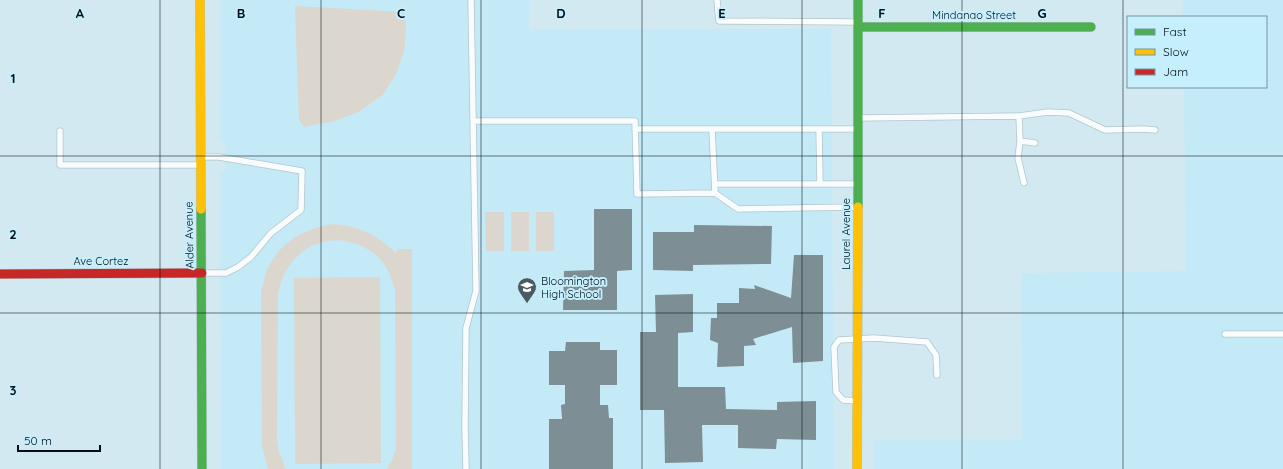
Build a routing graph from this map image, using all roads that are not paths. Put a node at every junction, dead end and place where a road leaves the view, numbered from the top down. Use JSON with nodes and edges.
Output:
{"nodes":[{"id":1,"x":200,"y":0,"type":"edge"},
{"id":2,"x":471,"y":0,"type":"edge"},
{"id":3,"x":717,"y":0,"type":"edge"},
{"id":4,"x":858,"y":0,"type":"edge"},
{"id":5,"x":858,"y":25,"type":"junction"},
{"id":6,"x":1091,"y":27,"type":"dead end"},
{"id":7,"x":1019,"y":116,"type":"junction"},
{"id":8,"x":858,"y":118,"type":"junction"},
{"id":9,"x":473,"y":121,"type":"junction"},
{"id":10,"x":635,"y":129,"type":"junction"},
{"id":11,"x":712,"y":129,"type":"junction"},
{"id":12,"x":819,"y":129,"type":"junction"},
{"id":13,"x":858,"y":129,"type":"junction"},
{"id":14,"x":60,"y":130,"type":"dead end"},
{"id":15,"x":1155,"y":130,"type":"dead end"},
{"id":16,"x":1020,"y":141,"type":"junction"},
{"id":17,"x":1035,"y":143,"type":"dead end"},
{"id":18,"x":200,"y":161,"type":"junction"},
{"id":19,"x":1024,"y":183,"type":"dead end"},
{"id":20,"x":715,"y":184,"type":"junction"},
{"id":21,"x":820,"y":184,"type":"junction"},
{"id":22,"x":858,"y":184,"type":"junction"},
{"id":23,"x":715,"y":193,"type":"junction"},
{"id":24,"x":858,"y":207,"type":"junction"},
{"id":25,"x":202,"y":273,"type":"junction"},
{"id":26,"x":0,"y":274,"type":"edge"},
{"id":27,"x":1225,"y":334,"type":"dead end"},
{"id":28,"x":1283,"y":334,"type":"edge"},
{"id":29,"x":858,"y":339,"type":"junction"},
{"id":30,"x":937,"y":375,"type":"dead end"},
{"id":31,"x":858,"y":401,"type":"junction"},
{"id":32,"x":202,"y":469,"type":"edge"},
{"id":33,"x":466,"y":469,"type":"edge"},
{"id":34,"x":858,"y":469,"type":"edge"}],
"edges":[{"from":1,"to":18,"type":"street","name":"Alder Avenue"},
{"from":2,"to":9,"type":"lane"},
{"from":3,"to":5,"type":"lane"},
{"from":4,"to":5,"type":"street","name":"Laurel Avenue"},
{"from":5,"to":6,"type":"street","name":"Mindanao Street"},
{"from":5,"to":8,"type":"street","name":"Laurel Avenue"},
{"from":7,"to":8,"type":"lane"},
{"from":7,"to":15,"type":"lane"},
{"from":7,"to":16,"type":"lane"},
{"from":8,"to":13,"type":"street","name":"Laurel Avenue"},
{"from":9,"to":10,"type":"lane"},
{"from":9,"to":33,"type":"lane"},
{"from":10,"to":11,"type":"lane"},
{"from":10,"to":23,"type":"lane"},
{"from":11,"to":12,"type":"lane"},
{"from":11,"to":20,"type":"lane"},
{"from":12,"to":13,"type":"lane"},
{"from":12,"to":21,"type":"lane"},
{"from":13,"to":22,"type":"street","name":"Laurel Avenue"},
{"from":14,"to":18,"type":"lane"},
{"from":16,"to":17,"type":"lane"},
{"from":16,"to":19,"type":"lane"},
{"from":18,"to":25,"type":"street","name":"Alder Avenue"},
{"from":18,"to":25,"type":"lane"},
{"from":20,"to":21,"type":"lane"},
{"from":20,"to":23,"type":"lane"},
{"from":21,"to":22,"type":"lane"},
{"from":22,"to":24,"type":"street","name":"Laurel Avenue"},
{"from":23,"to":24,"type":"lane"},
{"from":24,"to":29,"type":"street","name":"Laurel Avenue"},
{"from":25,"to":26,"type":"street","name":"Ave Cortez"},
{"from":25,"to":32,"type":"street","name":"Alder Avenue"},
{"from":27,"to":28,"type":"lane"},
{"from":29,"to":30,"type":"lane"},
{"from":29,"to":31,"type":"street","name":"Laurel Avenue"},
{"from":29,"to":31,"type":"lane"},
{"from":31,"to":34,"type":"street","name":"Laurel Avenue"}]}
